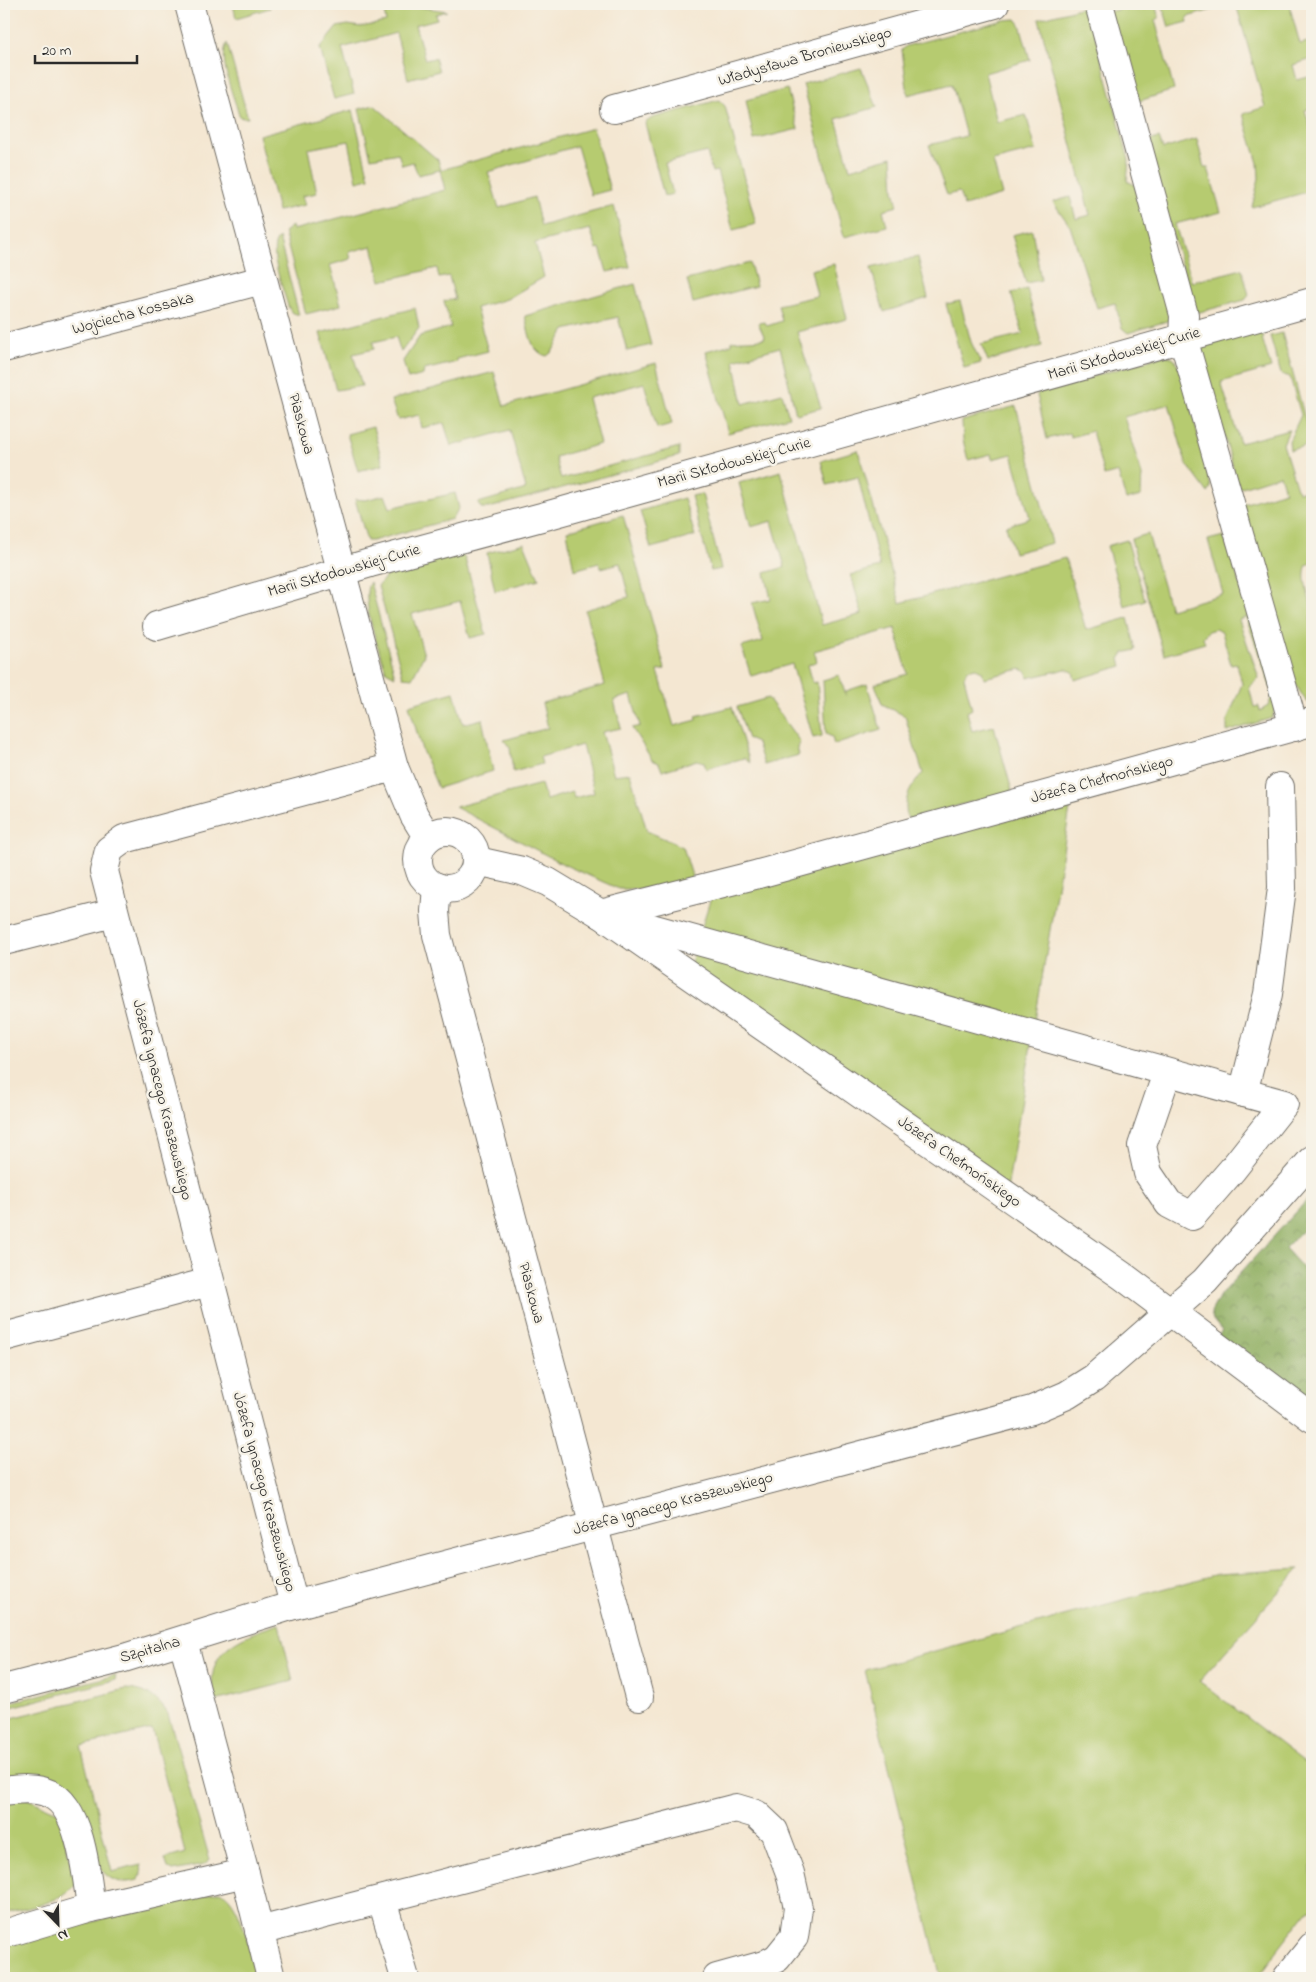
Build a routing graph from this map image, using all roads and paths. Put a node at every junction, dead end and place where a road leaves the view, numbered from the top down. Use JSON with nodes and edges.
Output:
{"nodes":[{"id":1,"x":189,"y":4,"type":"edge"},
{"id":2,"x":995,"y":4,"type":"edge"},
{"id":3,"x":1099,"y":4,"type":"edge"},
{"id":4,"x":614,"y":110,"type":"dead end"},
{"id":5,"x":262,"y":280,"type":"junction"},
{"id":6,"x":1312,"y":302,"type":"edge"},
{"id":7,"x":1183,"y":338,"type":"junction"},
{"id":8,"x":4,"y":348,"type":"edge"},
{"id":9,"x":342,"y":571,"type":"junction"},
{"id":10,"x":156,"y":626,"type":"dead end"},
{"id":11,"x":1303,"y":724,"type":"edge"},
{"id":12,"x":394,"y":767,"type":"junction"},
{"id":13,"x":1280,"y":787,"type":"dead end"},
{"id":14,"x":428,"y":838,"type":"junction"},
{"id":15,"x":477,"y":861,"type":"junction"},
{"id":16,"x":437,"y":888,"type":"junction"},
{"id":17,"x":114,"y":913,"type":"junction"},
{"id":18,"x":601,"y":914,"type":"junction"},
{"id":19,"x":4,"y":942,"type":"edge"},
{"id":20,"x":1167,"y":1073,"type":"junction"},
{"id":21,"x":1243,"y":1093,"type":"junction"},
{"id":22,"x":1308,"y":1175,"type":"edge"},
{"id":23,"x":209,"y":1282,"type":"junction"},
{"id":24,"x":1169,"y":1312,"type":"junction"},
{"id":25,"x":4,"y":1337,"type":"edge"},
{"id":26,"x":1312,"y":1418,"type":"edge"},
{"id":27,"x":592,"y":1525,"type":"junction"},
{"id":28,"x":294,"y":1605,"type":"junction"},
{"id":29,"x":183,"y":1641,"type":"junction"},
{"id":30,"x":4,"y":1689,"type":"edge"},
{"id":31,"x":639,"y":1698,"type":"dead end"},
{"id":32,"x":4,"y":1791,"type":"edge"},
{"id":33,"x":245,"y":1873,"type":"junction"},
{"id":34,"x":382,"y":1900,"type":"junction"},
{"id":35,"x":91,"y":1908,"type":"junction"},
{"id":36,"x":260,"y":1931,"type":"junction"},
{"id":37,"x":4,"y":1934,"type":"edge"},
{"id":38,"x":1312,"y":1947,"type":"edge"},
{"id":39,"x":271,"y":1978,"type":"edge"},
{"id":40,"x":405,"y":1978,"type":"edge"},
{"id":41,"x":717,"y":1978,"type":"edge"},
{"id":42,"x":1287,"y":1978,"type":"edge"}],
"edges":[{"from":1,"to":5,"type":"street","name":"Piaskowa"},
{"from":2,"to":4,"type":"street","name":"Władysława Broniewskiego"},
{"from":3,"to":7,"type":"street"},
{"from":5,"to":8,"type":"street","name":"Wojciecha Kossaka"},
{"from":5,"to":9,"type":"street","name":"Piaskowa"},
{"from":6,"to":7,"type":"street","name":"Marii Skłodowskiej-Curie"},
{"from":7,"to":9,"type":"street","name":"Marii Skłodowskiej-Curie"},
{"from":7,"to":11,"type":"street"},
{"from":9,"to":10,"type":"street","name":"Marii Skłodowskiej-Curie"},
{"from":9,"to":12,"type":"street","name":"Piaskowa"},
{"from":11,"to":18,"type":"street","name":"Józefa Chełmońskiego"},
{"from":12,"to":14,"type":"street","name":"Piaskowa"},
{"from":12,"to":17,"type":"street","name":"Józefa Ignacego Kraszewskiego"},
{"from":13,"to":21,"type":"street"},
{"from":14,"to":15,"type":"street"},
{"from":14,"to":16,"type":"street"},
{"from":15,"to":16,"type":"street"},
{"from":15,"to":18,"type":"street","name":"Józefa Chełmońskiego"},
{"from":16,"to":27,"type":"street","name":"Piaskowa"},
{"from":17,"to":19,"type":"street"},
{"from":17,"to":23,"type":"street","name":"Józefa Ignacego Kraszewskiego"},
{"from":18,"to":20,"type":"street"},
{"from":18,"to":24,"type":"street","name":"Józefa Chełmońskiego"},
{"from":20,"to":21,"type":"street"},
{"from":20,"to":21,"type":"street"},
{"from":22,"to":24,"type":"street","name":"Józefa Ignacego Kraszewskiego"},
{"from":23,"to":25,"type":"street"},
{"from":23,"to":28,"type":"street","name":"Józefa Ignacego Kraszewskiego"},
{"from":24,"to":26,"type":"street","name":"Józefa Chełmońskiego"},
{"from":24,"to":27,"type":"street","name":"Józefa Ignacego Kraszewskiego"},
{"from":27,"to":28,"type":"street","name":"Józefa Ignacego Kraszewskiego"},
{"from":27,"to":31,"type":"street","name":"Piaskowa"},
{"from":28,"to":29,"type":"street","name":"Szpitalna"},
{"from":29,"to":30,"type":"street","name":"Szpitalna"},
{"from":29,"to":33,"type":"street"},
{"from":32,"to":35,"type":"street"},
{"from":33,"to":35,"type":"street"},
{"from":33,"to":36,"type":"street"},
{"from":34,"to":36,"type":"street"},
{"from":34,"to":40,"type":"street"},
{"from":34,"to":41,"type":"street"},
{"from":35,"to":37,"type":"street"},
{"from":36,"to":39,"type":"street"},
{"from":38,"to":42,"type":"street"}]}
